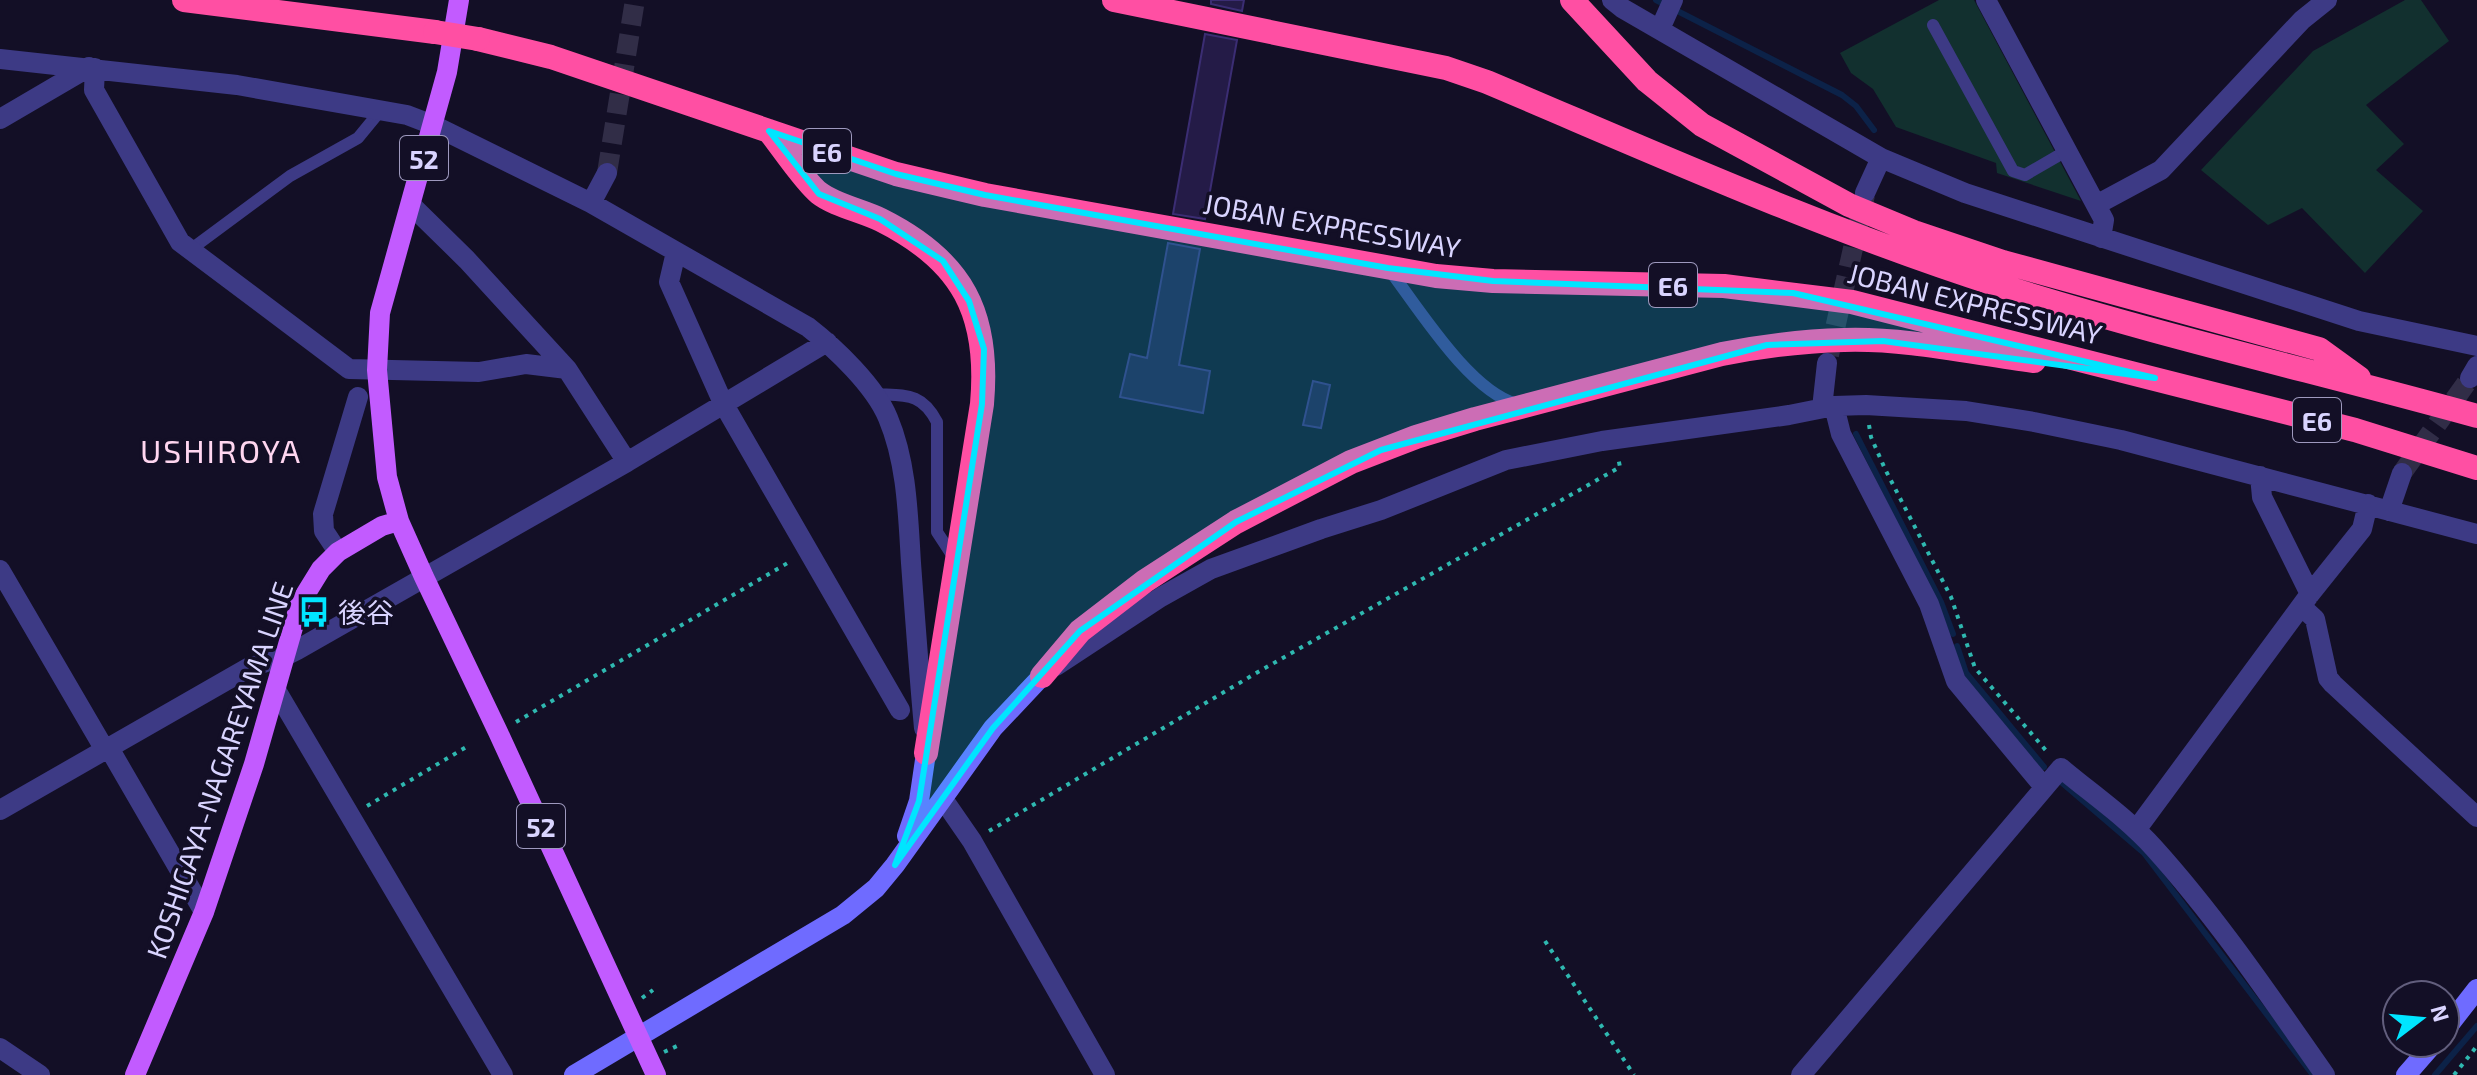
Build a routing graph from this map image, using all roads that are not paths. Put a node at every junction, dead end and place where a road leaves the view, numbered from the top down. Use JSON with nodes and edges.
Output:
{"nodes":[{"id":1,"x":184,"y":0,"type":"edge"},
{"id":2,"x":459,"y":0,"type":"edge"},
{"id":3,"x":1114,"y":0,"type":"edge"},
{"id":4,"x":1572,"y":0,"type":"edge"},
{"id":5,"x":1612,"y":0,"type":"edge"},
{"id":6,"x":1673,"y":0,"type":"edge"},
{"id":7,"x":1986,"y":0,"type":"edge"},
{"id":8,"x":2327,"y":0,"type":"edge"},
{"id":9,"x":1933,"y":25,"type":"dead end"},
{"id":10,"x":1660,"y":29,"type":"junction"},
{"id":11,"x":0,"y":59,"type":"edge"},
{"id":12,"x":92,"y":68,"type":"junction"},
{"id":13,"x":381,"y":110,"type":"junction"},
{"id":14,"x":0,"y":119,"type":"edge"},
{"id":15,"x":433,"y":125,"type":"junction"},
{"id":16,"x":769,"y":131,"type":"junction"},
{"id":17,"x":2068,"y":150,"type":"junction"},
{"id":18,"x":1881,"y":158,"type":"junction"},
{"id":19,"x":607,"y":173,"type":"tunnel mouth"},
{"id":20,"x":1865,"y":193,"type":"tunnel mouth"},
{"id":21,"x":591,"y":203,"type":"junction"},
{"id":22,"x":411,"y":205,"type":"junction"},
{"id":23,"x":2096,"y":205,"type":"junction"},
{"id":24,"x":2101,"y":238,"type":"junction"},
{"id":25,"x":190,"y":250,"type":"junction"},
{"id":26,"x":676,"y":252,"type":"junction"},
{"id":27,"x":1388,"y":268,"type":"junction"},
{"id":28,"x":827,"y":342,"type":"junction"},
{"id":29,"x":2477,"y":346,"type":"edge"},
{"id":30,"x":1827,"y":363,"type":"tunnel mouth"},
{"id":31,"x":567,"y":369,"type":"junction"},
{"id":32,"x":377,"y":370,"type":"junction"},
{"id":33,"x":2155,"y":378,"type":"junction"},
{"id":34,"x":2371,"y":387,"type":"junction"},
{"id":35,"x":873,"y":394,"type":"junction"},
{"id":36,"x":358,"y":397,"type":"dead end"},
{"id":37,"x":723,"y":403,"type":"junction"},
{"id":38,"x":1528,"y":406,"type":"junction"},
{"id":39,"x":1828,"y":407,"type":"junction"},
{"id":40,"x":2477,"y":416,"type":"edge"},
{"id":41,"x":627,"y":462,"type":"junction"},
{"id":42,"x":2477,"y":468,"type":"edge"},
{"id":43,"x":2402,"y":473,"type":"tunnel mouth"},
{"id":44,"x":2260,"y":476,"type":"junction"},
{"id":45,"x":2368,"y":504,"type":"junction"},
{"id":46,"x":2389,"y":511,"type":"junction"},
{"id":47,"x":399,"y":521,"type":"junction"},
{"id":48,"x":2477,"y":534,"type":"edge"},
{"id":49,"x":338,"y":552,"type":"junction"},
{"id":50,"x":958,"y":564,"type":"junction"},
{"id":51,"x":0,"y":570,"type":"edge"},
{"id":52,"x":424,"y":577,"type":"junction"},
{"id":53,"x":2306,"y":600,"type":"junction"},
{"id":54,"x":285,"y":656,"type":"junction"},
{"id":55,"x":1042,"y":676,"type":"junction"},
{"id":56,"x":276,"y":690,"type":"junction"},
{"id":57,"x":900,"y":710,"type":"dead end"},
{"id":58,"x":107,"y":749,"type":"junction"},
{"id":59,"x":926,"y":753,"type":"junction"},
{"id":60,"x":2044,"y":787,"type":"junction"},
{"id":61,"x":943,"y":799,"type":"junction"},
{"id":62,"x":0,"y":810,"type":"edge"},
{"id":63,"x":2477,"y":817,"type":"edge"},
{"id":64,"x":2136,"y":830,"type":"junction"},
{"id":65,"x":895,"y":865,"type":"junction"},
{"id":66,"x":204,"y":912,"type":"junction"},
{"id":67,"x":2477,"y":989,"type":"edge"},
{"id":68,"x":2461,"y":1010,"type":"edge"},
{"id":69,"x":638,"y":1039,"type":"junction"},
{"id":70,"x":0,"y":1048,"type":"edge"},
{"id":71,"x":2420,"y":1059,"type":"edge"},
{"id":72,"x":40,"y":1075,"type":"edge"},
{"id":73,"x":135,"y":1075,"type":"edge"},
{"id":74,"x":503,"y":1075,"type":"edge"},
{"id":75,"x":574,"y":1075,"type":"edge"},
{"id":76,"x":656,"y":1075,"type":"edge"},
{"id":77,"x":1105,"y":1075,"type":"edge"},
{"id":78,"x":1801,"y":1075,"type":"edge"},
{"id":79,"x":2325,"y":1075,"type":"edge"},
{"id":80,"x":2406,"y":1075,"type":"edge"}],
"edges":[{"from":1,"to":16,"type":"highway","name":"JOBAN EXPRESSWAY","number":"E6","bridge":true},
{"from":2,"to":15,"type":"main road","number":"52"},
{"from":3,"to":34,"type":"highway","name":"JOBAN EXPRESSWAY","number":"E6"},
{"from":4,"to":34,"type":"highway"},
{"from":5,"to":10,"type":"street"},
{"from":6,"to":10,"type":"street"},
{"from":7,"to":17,"type":"street"},
{"from":8,"to":23,"type":"street"},
{"from":9,"to":17,"type":"lane"},
{"from":10,"to":18,"type":"street"},
{"from":11,"to":12,"type":"street"},
{"from":12,"to":13,"type":"street"},
{"from":12,"to":14,"type":"street"},
{"from":12,"to":25,"type":"street"},
{"from":13,"to":15,"type":"street"},
{"from":13,"to":25,"type":"lane"},
{"from":15,"to":21,"type":"street"},
{"from":15,"to":22,"type":"main road","number":"52"},
{"from":16,"to":27,"type":"highway","name":"JOBAN EXPRESSWAY","number":"E6"},
{"from":16,"to":50,"type":"highway"},
{"from":17,"to":23,"type":"street"},
{"from":18,"to":20,"type":"street"},
{"from":18,"to":24,"type":"street"},
{"from":19,"to":21,"type":"street"},
{"from":21,"to":26,"type":"street"},
{"from":22,"to":31,"type":"street"},
{"from":22,"to":32,"type":"main road","number":"52"},
{"from":23,"to":24,"type":"street"},
{"from":24,"to":29,"type":"street"},
{"from":25,"to":32,"type":"street"},
{"from":26,"to":28,"type":"street"},
{"from":26,"to":37,"type":"street"},
{"from":27,"to":33,"type":"highway","name":"JOBAN EXPRESSWAY","number":"E6"},
{"from":27,"to":38,"type":"lane"},
{"from":28,"to":35,"type":"street"},
{"from":28,"to":37,"type":"street"},
{"from":30,"to":39,"type":"street"},
{"from":31,"to":32,"type":"street"},
{"from":31,"to":41,"type":"street"},
{"from":32,"to":47,"type":"main road","number":"52"},
{"from":33,"to":38,"type":"highway"},
{"from":33,"to":42,"type":"highway","name":"JOBAN EXPRESSWAY","number":"E6"},
{"from":34,"to":40,"type":"highway","name":"JOBAN EXPRESSWAY","number":"E6"},
{"from":35,"to":50,"type":"lane"},
{"from":35,"to":59,"type":"street"},
{"from":36,"to":49,"type":"street"},
{"from":37,"to":41,"type":"street"},
{"from":37,"to":57,"type":"street"},
{"from":38,"to":55,"type":"highway"},
{"from":39,"to":44,"type":"street"},
{"from":39,"to":55,"type":"street"},
{"from":39,"to":60,"type":"street"},
{"from":41,"to":52,"type":"street"},
{"from":43,"to":46,"type":"street"},
{"from":44,"to":45,"type":"street"},
{"from":44,"to":53,"type":"street"},
{"from":45,"to":46,"type":"street"},
{"from":45,"to":53,"type":"street"},
{"from":46,"to":48,"type":"street"},
{"from":47,"to":49,"type":"main road","name":"KOSHIGAYA-NAGAREYAMA LINE"},
{"from":47,"to":52,"type":"main road","number":"52"},
{"from":49,"to":54,"type":"main road","name":"KOSHIGAYA-NAGAREYAMA LINE"},
{"from":50,"to":59,"type":"highway"},
{"from":51,"to":58,"type":"street"},
{"from":52,"to":54,"type":"street"},
{"from":52,"to":69,"type":"main road","number":"52"},
{"from":53,"to":63,"type":"street"},
{"from":53,"to":64,"type":"street"},
{"from":54,"to":56,"type":"main road","name":"KOSHIGAYA-NAGAREYAMA LINE"},
{"from":54,"to":58,"type":"street"},
{"from":55,"to":61,"type":"street"},
{"from":56,"to":66,"type":"main road","name":"KOSHIGAYA-NAGAREYAMA LINE"},
{"from":56,"to":74,"type":"street"},
{"from":58,"to":62,"type":"street"},
{"from":58,"to":66,"type":"street"},
{"from":59,"to":65,"type":"street"},
{"from":60,"to":64,"type":"street"},
{"from":60,"to":78,"type":"street"},
{"from":61,"to":65,"type":"street"},
{"from":61,"to":77,"type":"street"},
{"from":64,"to":79,"type":"street"},
{"from":65,"to":69,"type":"street"},
{"from":66,"to":73,"type":"main road","name":"KOSHIGAYA-NAGAREYAMA LINE"},
{"from":67,"to":68,"type":"street"},
{"from":69,"to":75,"type":"street"},
{"from":69,"to":76,"type":"main road","number":"52"},
{"from":70,"to":72,"type":"street"},
{"from":71,"to":80,"type":"street"}]}
